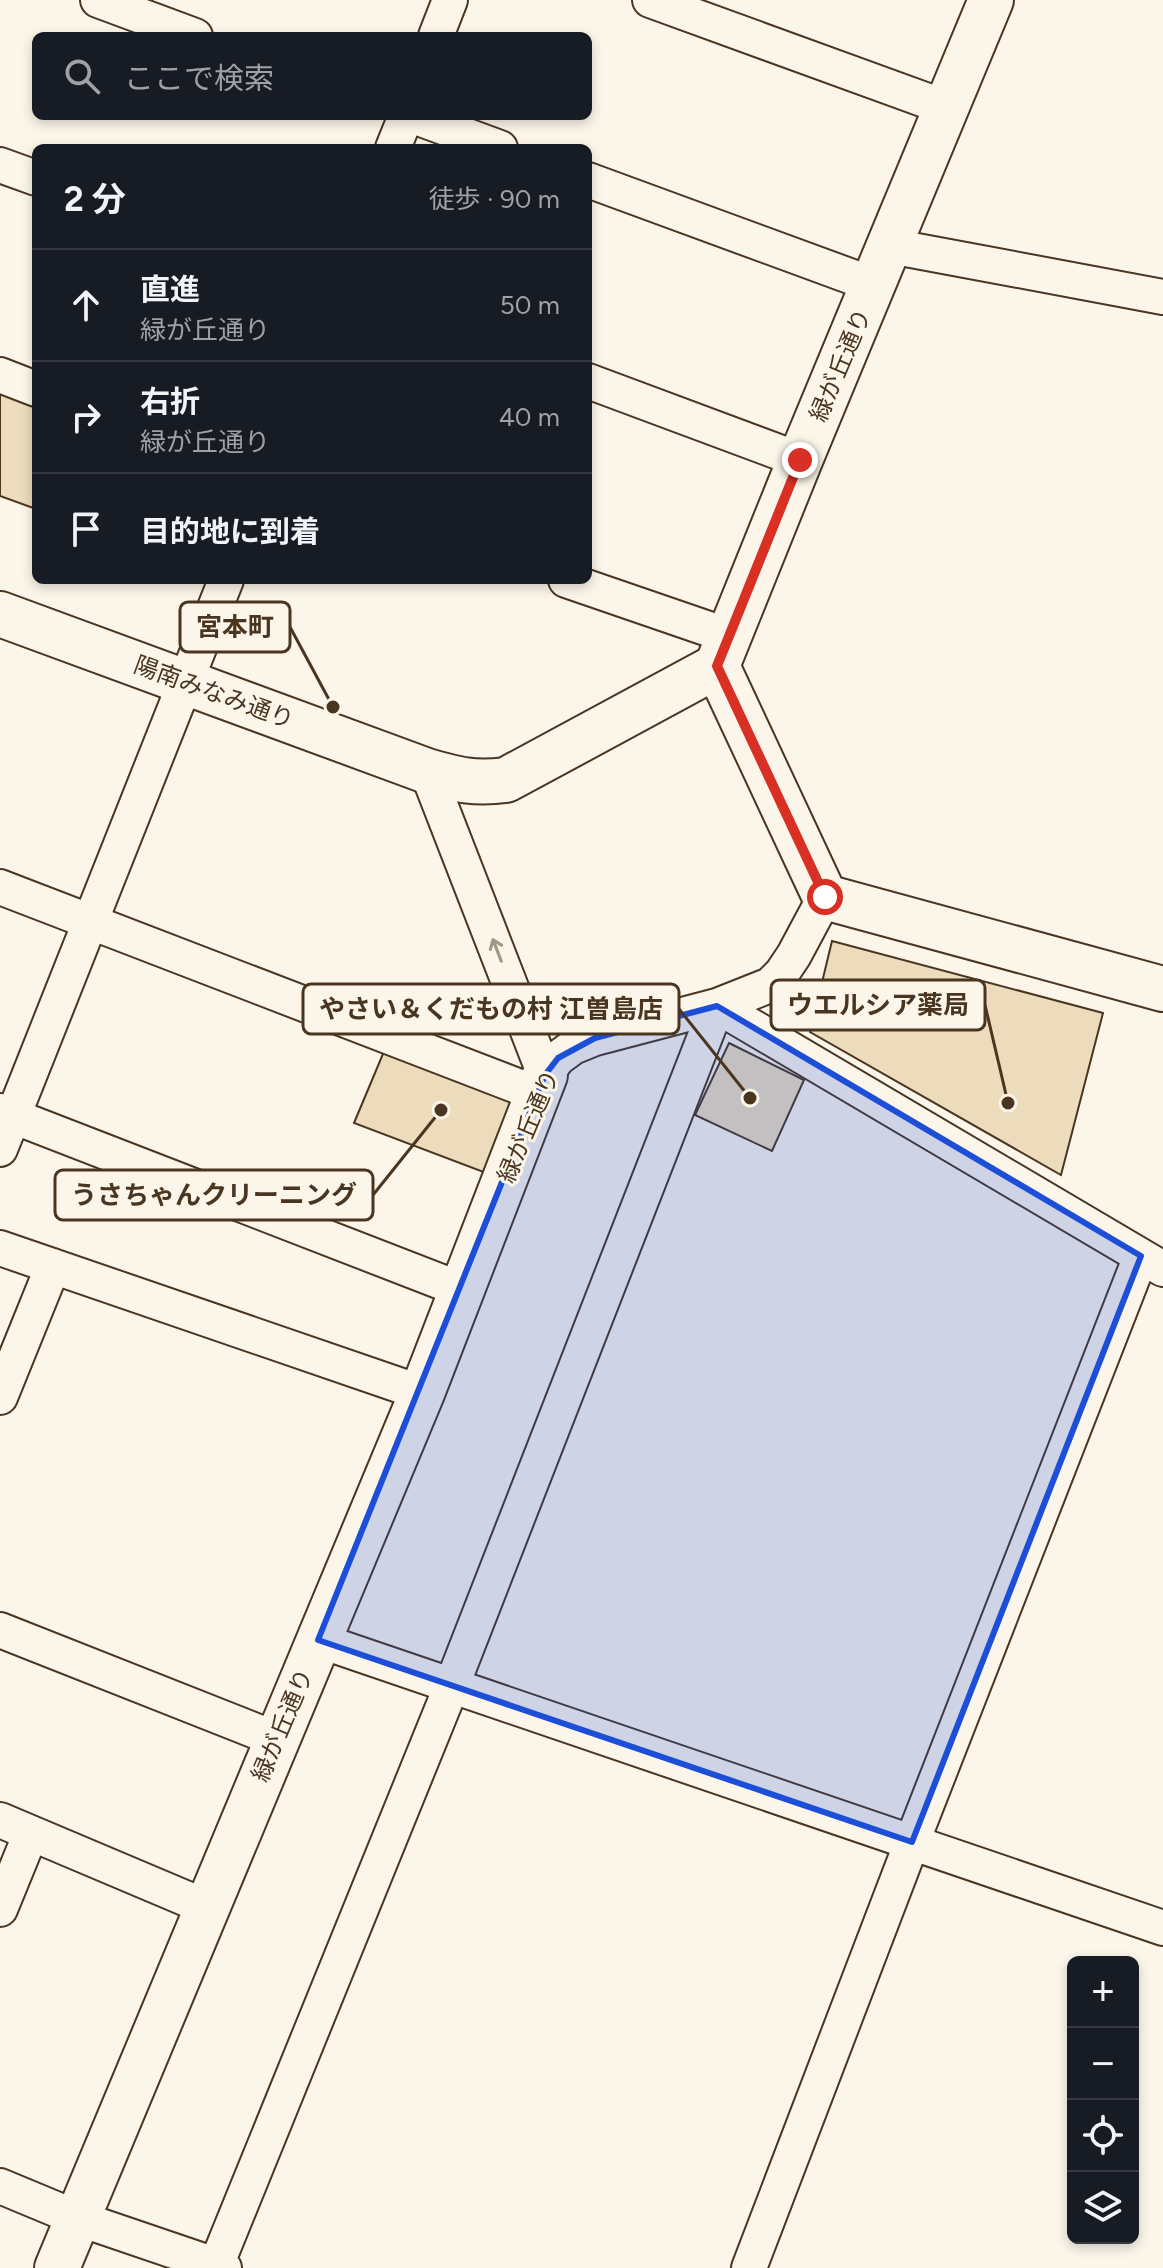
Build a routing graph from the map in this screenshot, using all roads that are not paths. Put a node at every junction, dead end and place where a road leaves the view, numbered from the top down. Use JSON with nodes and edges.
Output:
{"nodes":[{"id":1,"x":98,"y":0,"type":"edge"},
{"id":2,"x":450,"y":0,"type":"edge"},
{"id":3,"x":650,"y":0,"type":"edge"},
{"id":4,"x":991,"y":0,"type":"edge"},
{"id":5,"x":184,"y":32,"type":"edge"},
{"id":6,"x":438,"y":32,"type":"edge"},
{"id":7,"x":947,"y":108,"type":"junction"},
{"id":8,"x":404,"y":120,"type":"edge"},
{"id":9,"x":424,"y":120,"type":"edge"},
{"id":10,"x":395,"y":144,"type":"edge"},
{"id":11,"x":489,"y":144,"type":"edge"},
{"id":12,"x":0,"y":165,"type":"edge"},
{"id":13,"x":32,"y":177,"type":"edge"},
{"id":14,"x":592,"y":181,"type":"edge"},
{"id":15,"x":882,"y":266,"type":"junction"},
{"id":16,"x":1163,"y":297,"type":"edge"},
{"id":17,"x":0,"y":375,"type":"edge"},
{"id":18,"x":592,"y":382,"type":"edge"},
{"id":19,"x":32,"y":387,"type":"edge"},
{"id":20,"x":800,"y":460,"type":"junction"},
{"id":21,"x":224,"y":584,"type":"edge"},
{"id":22,"x":575,"y":584,"type":"edge"},
{"id":23,"x":0,"y":614,"type":"edge"},
{"id":24,"x":723,"y":651,"type":"junction"},
{"id":25,"x":186,"y":682,"type":"junction"},
{"id":26,"x":427,"y":771,"type":"junction"},
{"id":27,"x":0,"y":887,"type":"edge"},
{"id":28,"x":825,"y":897,"type":"junction"},
{"id":29,"x":91,"y":921,"type":"junction"},
{"id":30,"x":1163,"y":989,"type":"edge"},
{"id":31,"x":717,"y":1006,"type":"junction"},
{"id":32,"x":541,"y":1084,"type":"junction"},
{"id":33,"x":6,"y":1114,"type":"edge"},
{"id":34,"x":0,"y":1149,"type":"edge"},
{"id":35,"x":0,"y":1248,"type":"edge"},
{"id":36,"x":1152,"y":1263,"type":"edge"},
{"id":37,"x":53,"y":1266,"type":"junction"},
{"id":38,"x":462,"y":1290,"type":"junction"},
{"id":39,"x":422,"y":1393,"type":"junction"},
{"id":40,"x":0,"y":1397,"type":"edge"},
{"id":41,"x":0,"y":1630,"type":"edge"},
{"id":42,"x":318,"y":1640,"type":"junction"},
{"id":43,"x":452,"y":1685,"type":"junction"},
{"id":44,"x":276,"y":1739,"type":"junction"},
{"id":45,"x":15,"y":1827,"type":"edge"},
{"id":46,"x":912,"y":1842,"type":"junction"},
{"id":47,"x":206,"y":1907,"type":"junction"},
{"id":48,"x":0,"y":1909,"type":"edge"},
{"id":49,"x":1163,"y":1928,"type":"edge"},
{"id":50,"x":0,"y":2186,"type":"edge"},
{"id":51,"x":77,"y":2218,"type":"junction"},
{"id":52,"x":219,"y":2267,"type":"edge"},
{"id":53,"x":57,"y":2268,"type":"edge"},
{"id":54,"x":749,"y":2268,"type":"edge"}],
"edges":[{"from":1,"to":5,"type":"street"},
{"from":2,"to":6,"type":"street"},
{"from":3,"to":7,"type":"street"},
{"from":4,"to":7,"type":"street","name":"緑が丘通り"},
{"from":7,"to":15,"type":"street","name":"緑が丘通り"},
{"from":8,"to":10,"type":"street"},
{"from":9,"to":11,"type":"street"},
{"from":12,"to":13,"type":"street"},
{"from":14,"to":15,"type":"street"},
{"from":15,"to":16,"type":"street"},
{"from":15,"to":20,"type":"street","name":"緑が丘通り"},
{"from":17,"to":19,"type":"street"},
{"from":18,"to":20,"type":"street"},
{"from":20,"to":24,"type":"street","name":"緑が丘通り"},
{"from":21,"to":25,"type":"street"},
{"from":22,"to":24,"type":"street"},
{"from":23,"to":25,"type":"street","name":"陽南みなみ通り"},
{"from":24,"to":26,"type":"street","name":"陽南みなみ通り"},
{"from":24,"to":28,"type":"street"},
{"from":25,"to":26,"type":"street","name":"陽南みなみ通り"},
{"from":25,"to":29,"type":"street"},
{"from":32,"to":26,"type":"street","one_way":true},
{"from":27,"to":29,"type":"street"},
{"from":28,"to":30,"type":"street"},
{"from":28,"to":31,"type":"street","name":"緑が丘通り"},
{"from":29,"to":32,"type":"street"},
{"from":29,"to":33,"type":"street"},
{"from":31,"to":32,"type":"street","name":"緑が丘通り"},
{"from":31,"to":36,"type":"street"},
{"from":31,"to":43,"type":"street"},
{"from":32,"to":38,"type":"street","name":"緑が丘通り"},
{"from":33,"to":34,"type":"street"},
{"from":33,"to":38,"type":"street"},
{"from":35,"to":37,"type":"street"},
{"from":36,"to":46,"type":"street"},
{"from":37,"to":39,"type":"street"},
{"from":37,"to":40,"type":"street"},
{"from":38,"to":39,"type":"street","name":"緑が丘通り"},
{"from":39,"to":42,"type":"street","name":"緑が丘通り"},
{"from":41,"to":44,"type":"street"},
{"from":42,"to":43,"type":"street"},
{"from":42,"to":44,"type":"street","name":"緑が丘通り"},
{"from":43,"to":46,"type":"street"},
{"from":43,"to":52,"type":"street"},
{"from":44,"to":47,"type":"street","name":"緑が丘通り"},
{"from":45,"to":47,"type":"street"},
{"from":45,"to":48,"type":"street"},
{"from":46,"to":49,"type":"street"},
{"from":46,"to":54,"type":"street"},
{"from":47,"to":51,"type":"street","name":"緑が丘通り"},
{"from":50,"to":51,"type":"street"},
{"from":51,"to":52,"type":"street"},
{"from":51,"to":53,"type":"street","name":"緑が丘通り"}]}
